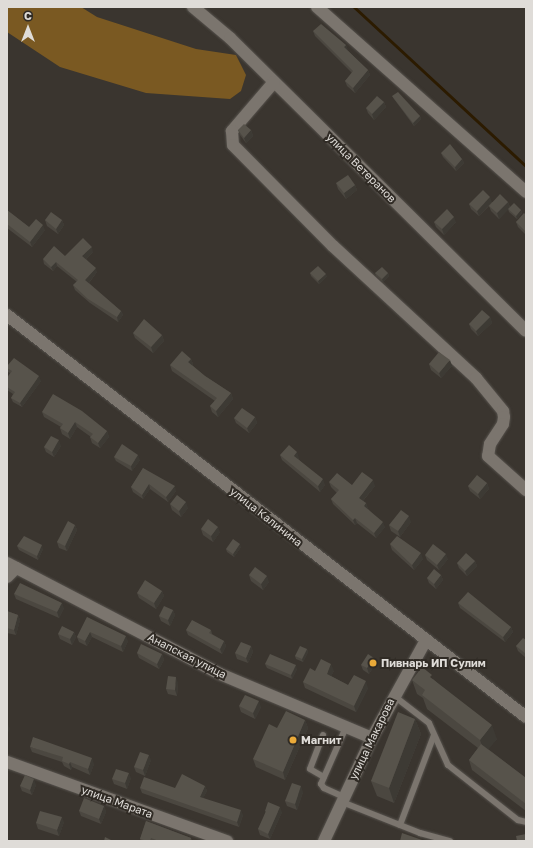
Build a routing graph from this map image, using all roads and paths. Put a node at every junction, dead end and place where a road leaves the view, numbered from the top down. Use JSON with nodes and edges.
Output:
{"nodes":[{"id":1,"x":193,"y":7,"type":"edge"},
{"id":2,"x":317,"y":7,"type":"edge"},
{"id":3,"x":274,"y":82,"type":"junction"},
{"id":4,"x":526,"y":192,"type":"edge"},
{"id":5,"x":7,"y":315,"type":"edge"},
{"id":6,"x":526,"y":331,"type":"edge"},
{"id":7,"x":526,"y":490,"type":"edge"},
{"id":8,"x":11,"y":565,"type":"edge"},
{"id":9,"x":7,"y":577,"type":"edge"},
{"id":10,"x":426,"y":640,"type":"junction"},
{"id":11,"x":394,"y":696,"type":"junction"},
{"id":12,"x":526,"y":717,"type":"edge"},
{"id":13,"x":346,"y":728,"type":"junction"},
{"id":14,"x":323,"y":735,"type":"dead end"},
{"id":15,"x":434,"y":735,"type":"junction"},
{"id":16,"x":372,"y":738,"type":"junction"},
{"id":17,"x":7,"y":762,"type":"edge"},
{"id":18,"x":324,"y":777,"type":"junction"},
{"id":19,"x":343,"y":800,"type":"junction"},
{"id":20,"x":526,"y":822,"type":"edge"},
{"id":21,"x":400,"y":825,"type":"junction"},
{"id":22,"x":227,"y":841,"type":"edge"},
{"id":23,"x":324,"y":841,"type":"edge"},
{"id":24,"x":450,"y":841,"type":"edge"}],
"edges":[{"from":1,"to":3,"type":"street","name":"улица Ветеранов"},
{"from":2,"to":4,"type":"street"},
{"from":3,"to":6,"type":"street","name":"улица Ветеранов"},
{"from":3,"to":7,"type":"street"},
{"from":5,"to":10,"type":"street","name":"улица Калинина"},
{"from":8,"to":9,"type":"street"},
{"from":8,"to":13,"type":"street","name":"Анапская улица"},
{"from":10,"to":11,"type":"street","name":"улица Макарова"},
{"from":10,"to":12,"type":"street","name":"улица Калинина"},
{"from":11,"to":15,"type":"lane"},
{"from":11,"to":16,"type":"street","name":"улица Макарова"},
{"from":13,"to":16,"type":"street","name":"Анапская улица"},
{"from":13,"to":18,"type":"lane"},
{"from":14,"to":18,"type":"lane"},
{"from":15,"to":20,"type":"lane"},
{"from":15,"to":21,"type":"lane"},
{"from":16,"to":19,"type":"street","name":"улица Макарова"},
{"from":17,"to":22,"type":"street","name":"улица Марата"},
{"from":18,"to":19,"type":"lane"},
{"from":19,"to":21,"type":"lane"},
{"from":19,"to":23,"type":"street","name":"улица Макарова"},
{"from":21,"to":24,"type":"lane"}]}
